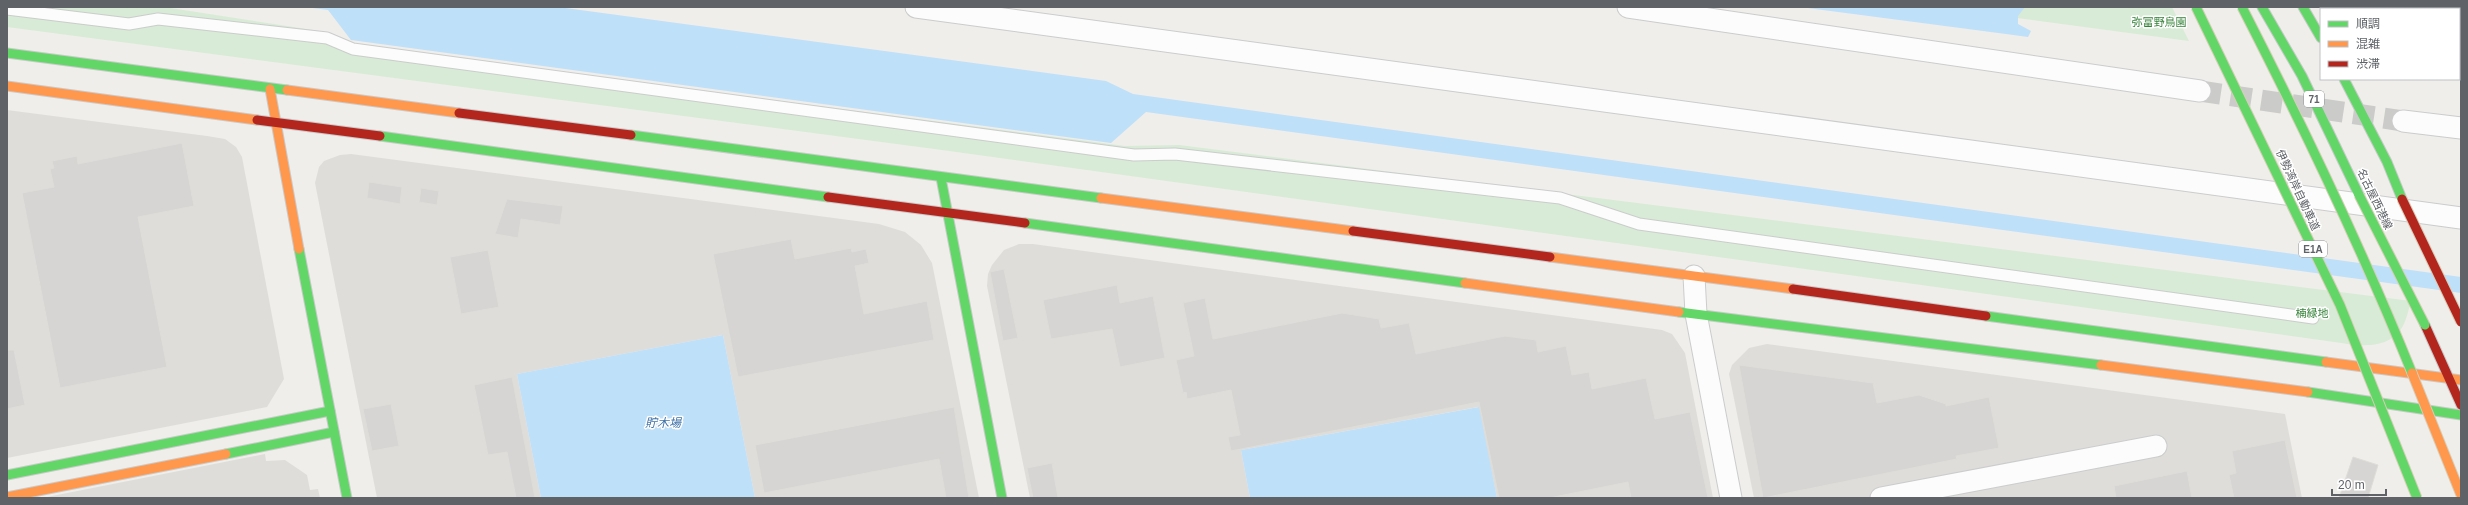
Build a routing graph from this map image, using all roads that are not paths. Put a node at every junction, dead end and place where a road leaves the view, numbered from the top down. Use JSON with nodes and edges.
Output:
{"nodes":[{"id":1,"x":916,"y":7,"type":"edge"},
{"id":2,"x":1628,"y":7,"type":"edge"},
{"id":3,"x":2196,"y":7,"type":"edge"},
{"id":4,"x":2242,"y":7,"type":"edge"},
{"id":5,"x":2262,"y":7,"type":"edge"},
{"id":6,"x":2303,"y":7,"type":"edge"},
{"id":7,"x":7,"y":9,"type":"edge"},
{"id":8,"x":2320,"y":36,"type":"edge"},
{"id":9,"x":7,"y":53,"type":"edge"},
{"id":10,"x":2345,"y":80,"type":"edge"},
{"id":11,"x":7,"y":86,"type":"edge"},
{"id":12,"x":270,"y":89,"type":"junction"},
{"id":13,"x":2200,"y":91,"type":"tunnel mouth"},
{"id":14,"x":2403,"y":121,"type":"tunnel mouth"},
{"id":15,"x":275,"y":122,"type":"junction"},
{"id":16,"x":2461,"y":128,"type":"edge"},
{"id":17,"x":941,"y":178,"type":"junction"},
{"id":18,"x":948,"y":214,"type":"junction"},
{"id":19,"x":2461,"y":218,"type":"edge"},
{"id":20,"x":1694,"y":276,"type":"junction"},
{"id":21,"x":1696,"y":314,"type":"junction"},
{"id":22,"x":2313,"y":318,"type":"dead end"},
{"id":23,"x":2461,"y":322,"type":"edge"},
{"id":24,"x":2449,"y":378,"type":"junction"},
{"id":25,"x":2461,"y":380,"type":"edge"},
{"id":26,"x":2461,"y":405,"type":"edge"},
{"id":27,"x":330,"y":411,"type":"junction"},
{"id":28,"x":2461,"y":415,"type":"edge"},
{"id":29,"x":334,"y":432,"type":"junction"},
{"id":30,"x":2156,"y":446,"type":"dead end"},
{"id":31,"x":7,"y":475,"type":"edge"},
{"id":32,"x":2461,"y":495,"type":"edge"},
{"id":33,"x":7,"y":497,"type":"edge"},
{"id":34,"x":347,"y":498,"type":"edge"},
{"id":35,"x":1002,"y":498,"type":"edge"},
{"id":36,"x":1732,"y":498,"type":"edge"},
{"id":37,"x":1881,"y":498,"type":"edge"},
{"id":38,"x":2417,"y":498,"type":"edge"}],
"edges":[{"from":1,"to":19,"type":"street"},
{"from":2,"to":13,"type":"street"},
{"from":3,"to":38,"type":"main road","name":"伊勢湾岸自動車道","number":"E1A","bridge":true},
{"from":4,"to":32,"type":"main road","bridge":true},
{"from":5,"to":24,"type":"main road","name":"名古屋西港線","number":"71","bridge":true},
{"from":6,"to":8,"type":"main road"},
{"from":7,"to":22,"type":"lane"},
{"from":9,"to":12,"type":"main road"},
{"from":10,"to":23,"type":"main road","bridge":true},
{"from":11,"to":15,"type":"main road"},
{"from":12,"to":15,"type":"main road"},
{"from":12,"to":17,"type":"main road"},
{"from":14,"to":16,"type":"street"},
{"from":15,"to":18,"type":"main road"},
{"from":15,"to":27,"type":"main road"},
{"from":17,"to":18,"type":"main road"},
{"from":17,"to":20,"type":"main road"},
{"from":18,"to":21,"type":"main road"},
{"from":18,"to":35,"type":"main road"},
{"from":20,"to":21,"type":"street"},
{"from":20,"to":24,"type":"main road"},
{"from":21,"to":28,"type":"main road"},
{"from":21,"to":36,"type":"street"},
{"from":24,"to":25,"type":"main road"},
{"from":24,"to":26,"type":"main road","name":"名古屋西港線","number":"71"},
{"from":27,"to":29,"type":"main road"},
{"from":27,"to":31,"type":"main road"},
{"from":29,"to":33,"type":"main road"},
{"from":29,"to":34,"type":"main road"},
{"from":30,"to":37,"type":"street"}]}
